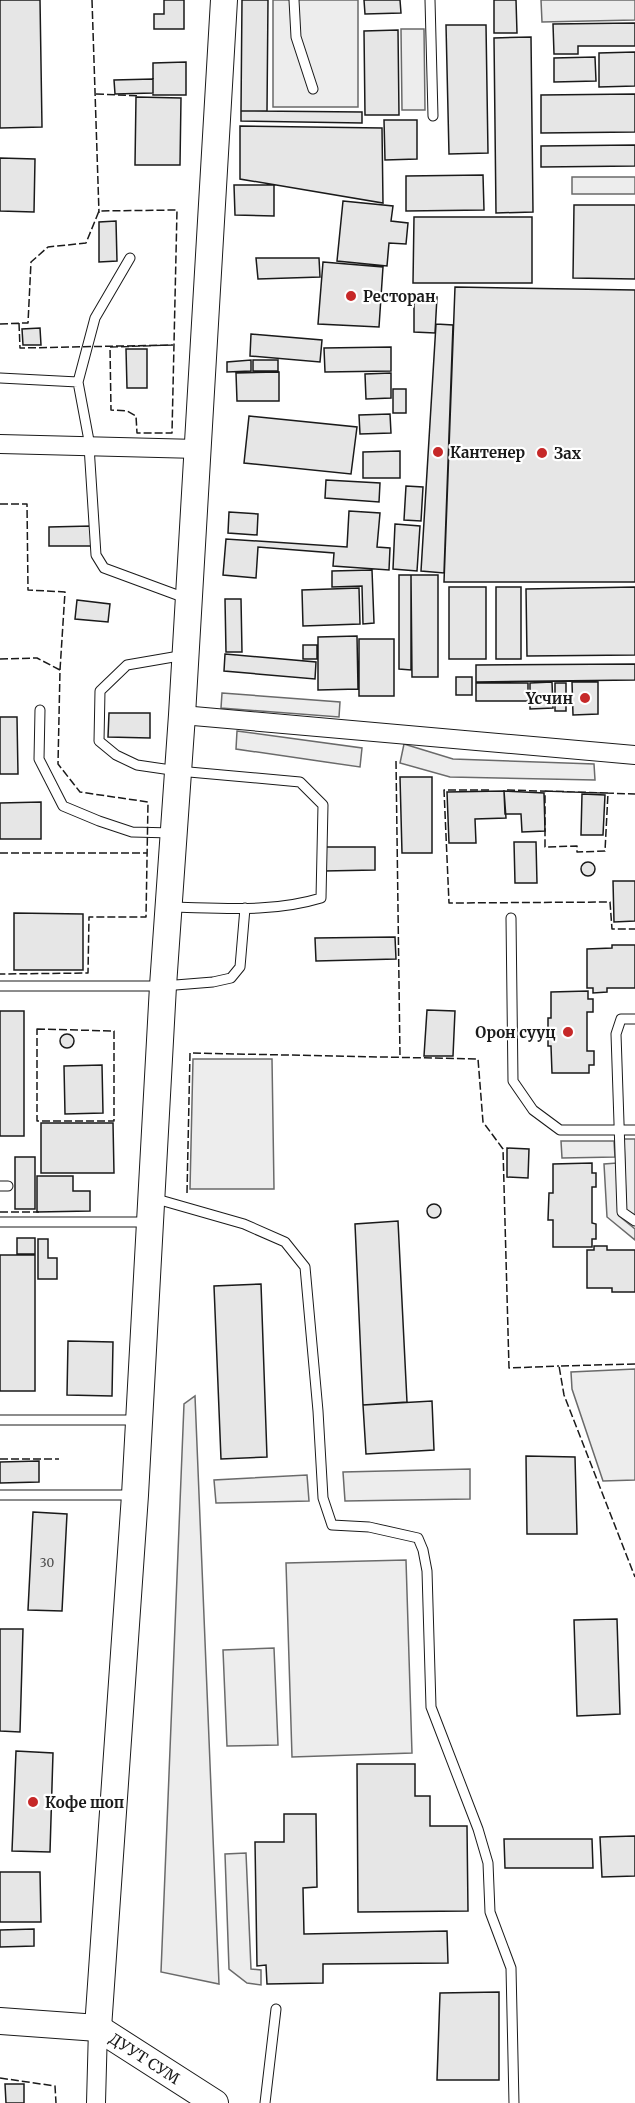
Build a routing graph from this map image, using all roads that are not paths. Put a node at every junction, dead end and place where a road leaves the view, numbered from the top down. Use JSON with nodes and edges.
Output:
{"nodes":[{"id":1,"x":224,"y":0,"type":"edge"},
{"id":2,"x":294,"y":0,"type":"edge"},
{"id":3,"x":430,"y":0,"type":"edge"},
{"id":4,"x":313,"y":89,"type":"dead end"},
{"id":5,"x":433,"y":116,"type":"dead end"},
{"id":6,"x":130,"y":258,"type":"dead end"},
{"id":7,"x":0,"y":378,"type":"edge"},
{"id":8,"x":78,"y":382,"type":"junction"},
{"id":9,"x":0,"y":444,"type":"edge"},
{"id":10,"x":89,"y":446,"type":"junction"},
{"id":11,"x":198,"y":449,"type":"junction"},
{"id":12,"x":189,"y":599,"type":"junction"},
{"id":13,"x":185,"y":655,"type":"junction"},
{"id":14,"x":40,"y":710,"type":"dead end"},
{"id":15,"x":182,"y":715,"type":"junction"},
{"id":16,"x":635,"y":754,"type":"edge"},
{"id":17,"x":178,"y":771,"type":"junction"},
{"id":18,"x":174,"y":834,"type":"junction"},
{"id":19,"x":170,"y":907,"type":"junction"},
{"id":20,"x":245,"y":908,"type":"junction"},
{"id":21,"x":511,"y":918,"type":"dead end"},
{"id":22,"x":0,"y":986,"type":"edge"},
{"id":23,"x":163,"y":986,"type":"junction"},
{"id":24,"x":635,"y":1019,"type":"edge"},
{"id":25,"x":619,"y":1130,"type":"junction"},
{"id":26,"x":635,"y":1130,"type":"edge"},
{"id":27,"x":152,"y":1210,"type":"junction"},
{"id":28,"x":635,"y":1221,"type":"edge"},
{"id":29,"x":0,"y":1222,"type":"edge"},
{"id":30,"x":0,"y":1420,"type":"edge"},
{"id":31,"x":140,"y":1420,"type":"junction"},
{"id":32,"x":0,"y":1495,"type":"edge"},
{"id":33,"x":135,"y":1495,"type":"junction"},
{"id":34,"x":276,"y":2009,"type":"dead end"},
{"id":35,"x":0,"y":2021,"type":"edge"},
{"id":36,"x":98,"y":2028,"type":"junction"},
{"id":37,"x":96,"y":2103,"type":"edge"},
{"id":38,"x":215,"y":2103,"type":"edge"},
{"id":39,"x":265,"y":2103,"type":"edge"},
{"id":40,"x":514,"y":2103,"type":"edge"}],
"edges":[{"from":1,"to":11,"type":"street"},
{"from":2,"to":4,"type":"lane"},
{"from":3,"to":5,"type":"lane"},
{"from":6,"to":8,"type":"lane"},
{"from":7,"to":8,"type":"lane"},
{"from":8,"to":10,"type":"lane"},
{"from":9,"to":10,"type":"street"},
{"from":10,"to":11,"type":"street"},
{"from":10,"to":12,"type":"lane"},
{"from":11,"to":12,"type":"street"},
{"from":12,"to":13,"type":"street"},
{"from":13,"to":15,"type":"street"},
{"from":13,"to":17,"type":"lane"},
{"from":14,"to":18,"type":"lane"},
{"from":15,"to":16,"type":"street"},
{"from":15,"to":17,"type":"street"},
{"from":17,"to":18,"type":"street"},
{"from":17,"to":20,"type":"lane"},
{"from":18,"to":19,"type":"street"},
{"from":19,"to":20,"type":"lane"},
{"from":19,"to":23,"type":"street"},
{"from":20,"to":23,"type":"lane"},
{"from":21,"to":25,"type":"lane"},
{"from":22,"to":23,"type":"lane"},
{"from":23,"to":27,"type":"street"},
{"from":24,"to":25,"type":"lane"},
{"from":25,"to":26,"type":"lane"},
{"from":25,"to":28,"type":"lane"},
{"from":27,"to":29,"type":"lane"},
{"from":27,"to":31,"type":"street"},
{"from":27,"to":40,"type":"lane"},
{"from":30,"to":31,"type":"lane"},
{"from":31,"to":33,"type":"street"},
{"from":32,"to":33,"type":"lane"},
{"from":33,"to":36,"type":"street"},
{"from":34,"to":39,"type":"lane"},
{"from":35,"to":36,"type":"street","name":"ДУУТ СУМ"},
{"from":36,"to":37,"type":"street"},
{"from":36,"to":38,"type":"street","name":"ДУУТ СУМ"}]}
